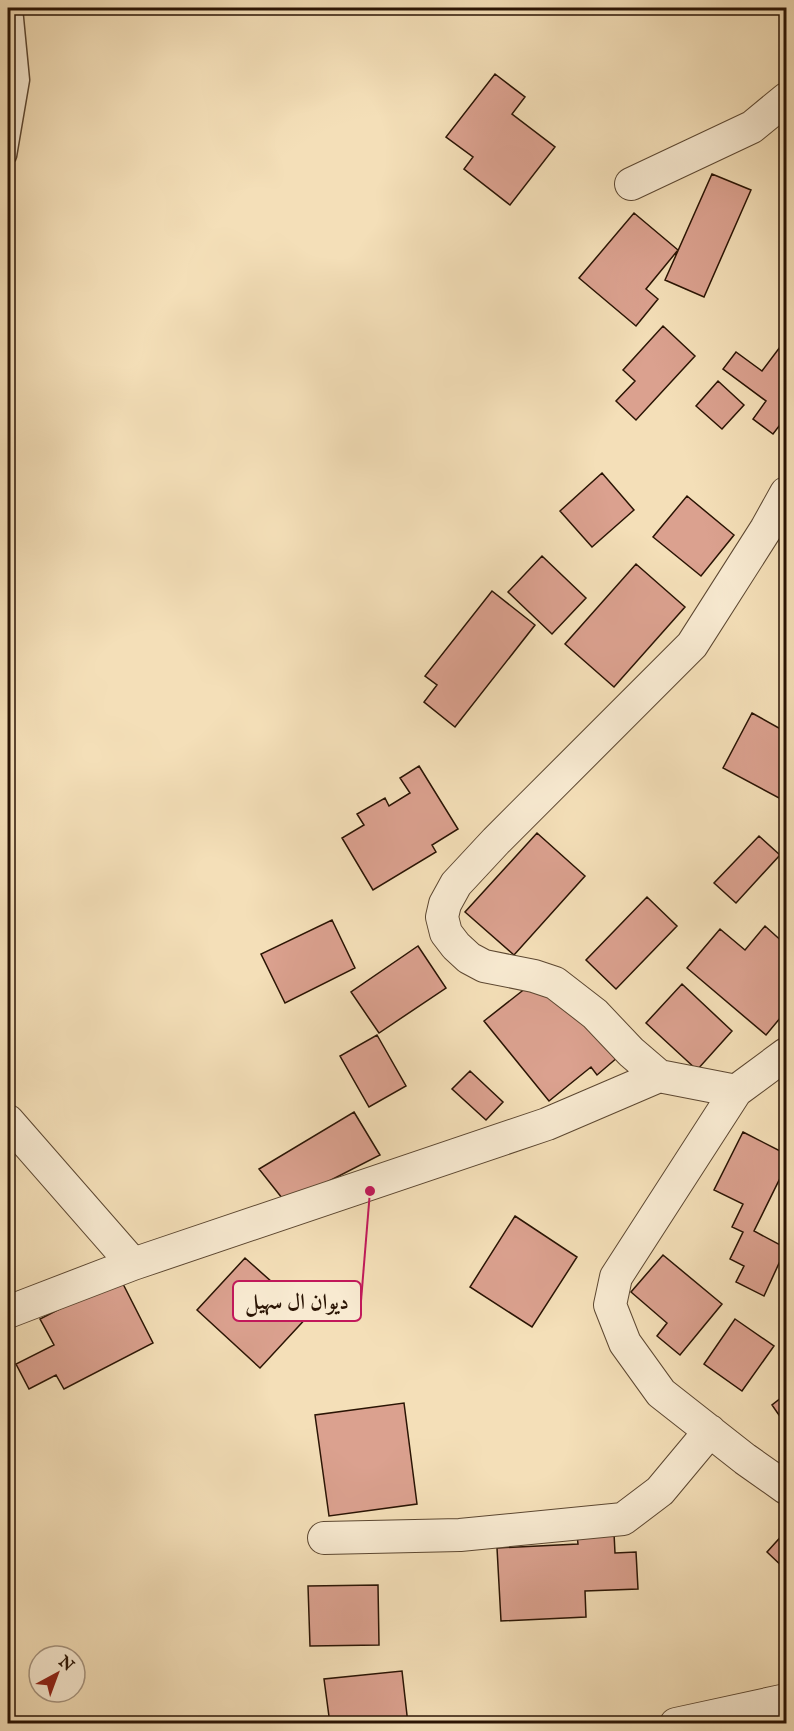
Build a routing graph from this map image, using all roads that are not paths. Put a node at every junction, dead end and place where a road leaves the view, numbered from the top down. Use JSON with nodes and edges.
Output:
{"nodes":[{"id":1,"x":14,"y":8,"type":"edge"},
{"id":2,"x":786,"y":99,"type":"edge"},
{"id":3,"x":8,"y":156,"type":"edge"},
{"id":4,"x":631,"y":184,"type":"dead end"},
{"id":5,"x":786,"y":493,"type":"edge"},
{"id":6,"x":786,"y":1054,"type":"edge"},
{"id":7,"x":659,"y":1076,"type":"junction"},
{"id":8,"x":736,"y":1091,"type":"junction"},
{"id":9,"x":8,"y":1121,"type":"edge"},
{"id":10,"x":133,"y":1264,"type":"junction"},
{"id":11,"x":8,"y":1312,"type":"edge"},
{"id":12,"x":710,"y":1431,"type":"junction"},
{"id":13,"x":786,"y":1488,"type":"edge"},
{"id":14,"x":324,"y":1538,"type":"dead end"},
{"id":15,"x":786,"y":1700,"type":"edge"},
{"id":16,"x":676,"y":1724,"type":"edge"}],
"edges":[{"from":1,"to":3,"type":"lane"},
{"from":2,"to":4,"type":"street"},
{"from":5,"to":7,"type":"street"},
{"from":6,"to":8,"type":"street"},
{"from":7,"to":8,"type":"street"},
{"from":7,"to":10,"type":"street"},
{"from":8,"to":12,"type":"street"},
{"from":9,"to":10,"type":"street"},
{"from":10,"to":11,"type":"street"},
{"from":12,"to":13,"type":"street"},
{"from":12,"to":14,"type":"street"},
{"from":15,"to":16,"type":"street"}]}
